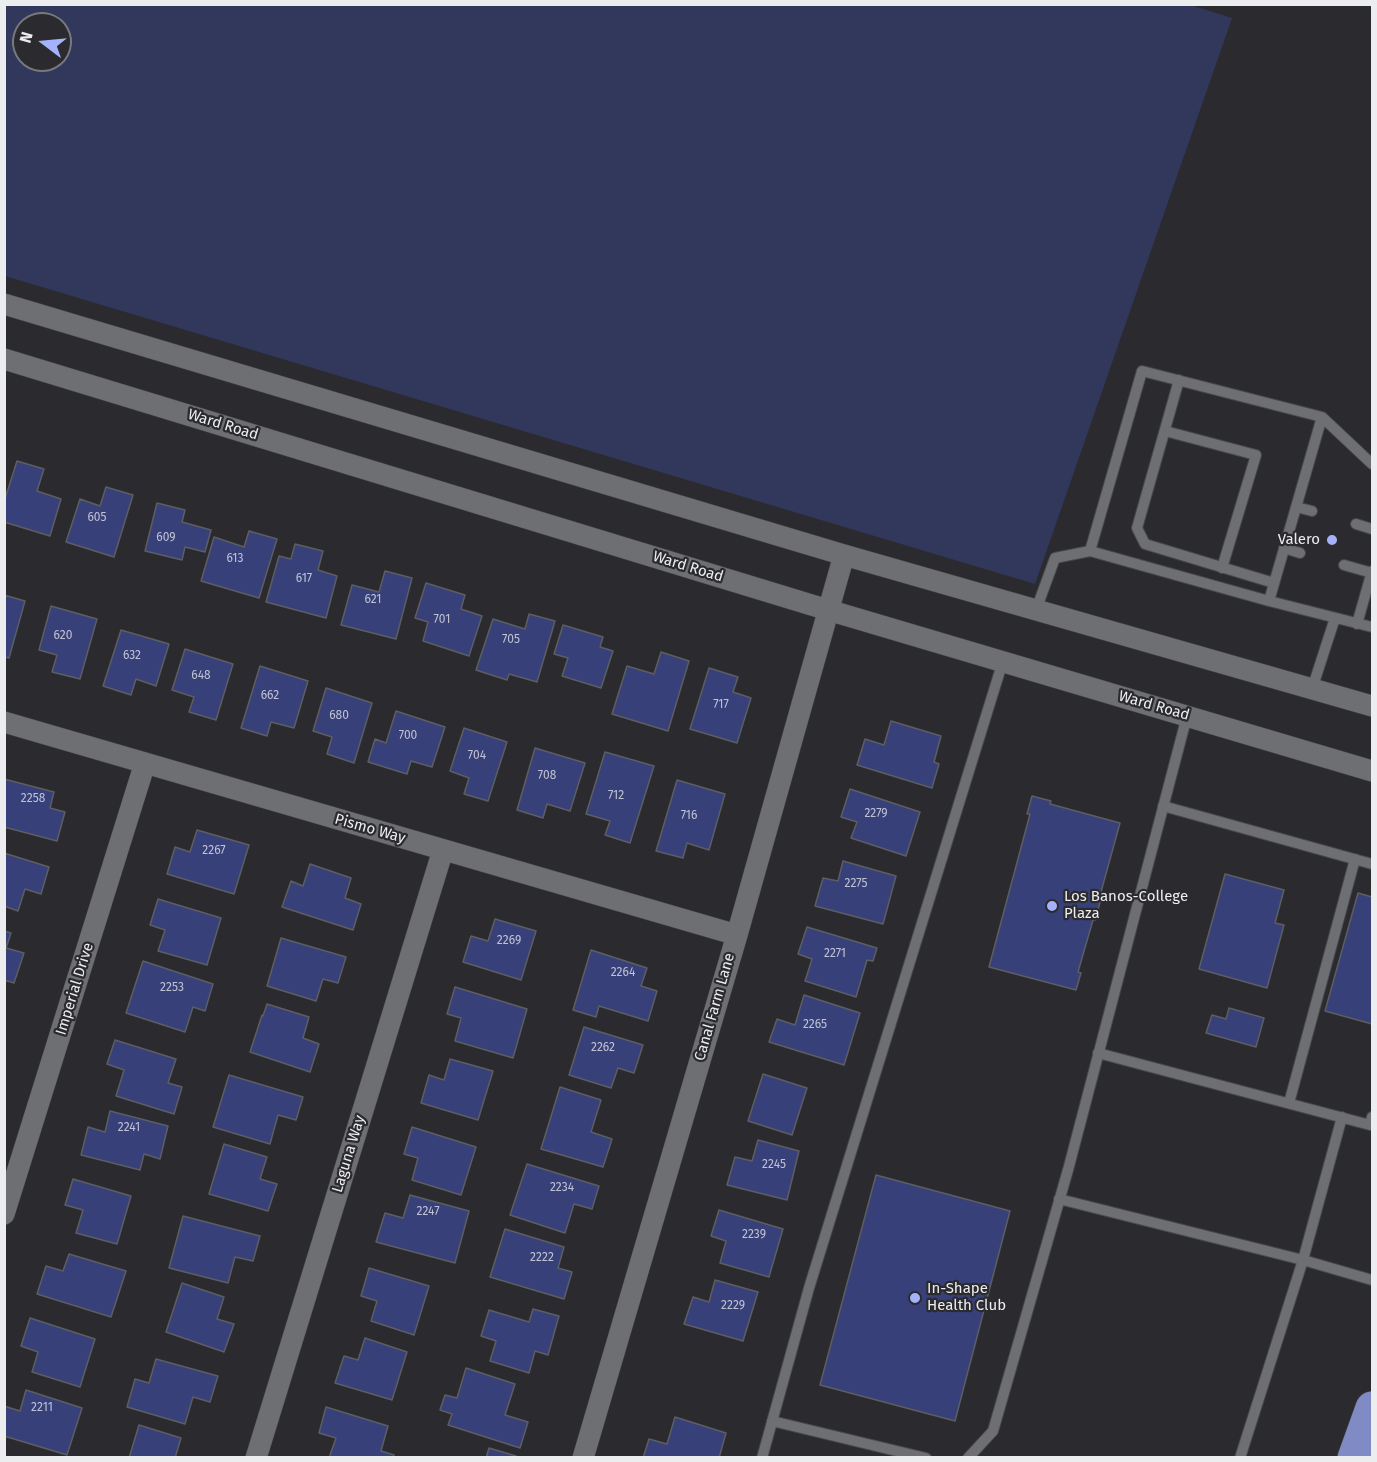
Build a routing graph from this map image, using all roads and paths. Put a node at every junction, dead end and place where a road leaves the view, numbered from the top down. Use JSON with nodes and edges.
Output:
{"nodes":[{"id":1,"x":4,"y":304,"type":"edge"},
{"id":2,"x":4,"y":359,"type":"edge"},
{"id":3,"x":1179,"y":380,"type":"junction"},
{"id":4,"x":1322,"y":417,"type":"junction"},
{"id":5,"x":1165,"y":431,"type":"junction"},
{"id":6,"x":1372,"y":464,"type":"edge"},
{"id":7,"x":1296,"y":507,"type":"junction"},
{"id":8,"x":1312,"y":512,"type":"dead end"},
{"id":9,"x":1356,"y":524,"type":"dead end"},
{"id":10,"x":1372,"y":529,"type":"edge"},
{"id":11,"x":1284,"y":548,"type":"junction"},
{"id":12,"x":1090,"y":551,"type":"junction"},
{"id":13,"x":1300,"y":552,"type":"dead end"},
{"id":14,"x":844,"y":555,"type":"junction"},
{"id":15,"x":1344,"y":565,"type":"dead end"},
{"id":16,"x":1222,"y":568,"type":"junction"},
{"id":17,"x":1372,"y":572,"type":"edge"},
{"id":18,"x":1274,"y":583,"type":"junction"},
{"id":19,"x":1269,"y":601,"type":"junction"},
{"id":20,"x":828,"y":610,"type":"junction"},
{"id":21,"x":1036,"y":610,"type":"junction"},
{"id":22,"x":1335,"y":618,"type":"junction"},
{"id":23,"x":1358,"y":624,"type":"junction"},
{"id":24,"x":1372,"y":627,"type":"edge"},
{"id":25,"x":1003,"y":661,"type":"junction"},
{"id":26,"x":1312,"y":689,"type":"junction"},
{"id":27,"x":1372,"y":706,"type":"edge"},
{"id":28,"x":1187,"y":716,"type":"junction"},
{"id":29,"x":4,"y":722,"type":"edge"},
{"id":30,"x":145,"y":763,"type":"junction"},
{"id":31,"x":1372,"y":771,"type":"edge"},
{"id":32,"x":1163,"y":806,"type":"junction"},
{"id":33,"x":443,"y":850,"type":"junction"},
{"id":34,"x":1355,"y":859,"type":"junction"},
{"id":35,"x":1372,"y":864,"type":"edge"},
{"id":36,"x":737,"y":935,"type":"junction"},
{"id":37,"x":1098,"y":1053,"type":"junction"},
{"id":38,"x":1289,"y":1103,"type":"junction"},
{"id":39,"x":1342,"y":1117,"type":"junction"},
{"id":40,"x":1372,"y":1117,"type":"edge"},
{"id":41,"x":1059,"y":1199,"type":"junction"},
{"id":42,"x":4,"y":1214,"type":"edge"},
{"id":43,"x":1303,"y":1260,"type":"junction"},
{"id":44,"x":1372,"y":1280,"type":"edge"},
{"id":45,"x":1372,"y":1408,"type":"edge"},
{"id":46,"x":772,"y":1421,"type":"junction"},
{"id":47,"x":256,"y":1458,"type":"edge"},
{"id":48,"x":583,"y":1458,"type":"edge"},
{"id":49,"x":762,"y":1458,"type":"edge"},
{"id":50,"x":926,"y":1458,"type":"edge"},
{"id":51,"x":968,"y":1458,"type":"edge"},
{"id":52,"x":1240,"y":1458,"type":"edge"},
{"id":53,"x":1354,"y":1458,"type":"edge"}],
"edges":[{"from":1,"to":14,"type":"street"},
{"from":2,"to":20,"type":"street","name":"Ward Road"},
{"from":3,"to":4,"type":"lane"},
{"from":3,"to":5,"type":"lane"},
{"from":3,"to":12,"type":"lane"},
{"from":4,"to":6,"type":"lane"},
{"from":4,"to":7,"type":"lane"},
{"from":5,"to":16,"type":"lane"},
{"from":5,"to":16,"type":"lane"},
{"from":7,"to":8,"type":"lane"},
{"from":7,"to":11,"type":"lane"},
{"from":9,"to":10,"type":"lane"},
{"from":11,"to":13,"type":"lane"},
{"from":11,"to":18,"type":"lane"},
{"from":12,"to":19,"type":"lane"},
{"from":12,"to":21,"type":"lane"},
{"from":14,"to":20,"type":"street","name":"Canal Farm Lane"},
{"from":14,"to":21,"type":"street"},
{"from":15,"to":17,"type":"lane"},
{"from":16,"to":18,"type":"lane"},
{"from":17,"to":23,"type":"lane"},
{"from":18,"to":19,"type":"lane"},
{"from":19,"to":22,"type":"lane"},
{"from":20,"to":25,"type":"street","name":"Ward Road"},
{"from":20,"to":36,"type":"street","name":"Canal Farm Lane"},
{"from":21,"to":26,"type":"street"},
{"from":22,"to":23,"type":"lane"},
{"from":22,"to":26,"type":"lane"},
{"from":23,"to":24,"type":"lane"},
{"from":25,"to":28,"type":"street","name":"Ward Road"},
{"from":25,"to":46,"type":"lane"},
{"from":26,"to":27,"type":"street"},
{"from":28,"to":31,"type":"street","name":"Ward Road"},
{"from":28,"to":32,"type":"lane"},
{"from":29,"to":30,"type":"street","name":"Pismo Way"},
{"from":30,"to":33,"type":"street","name":"Pismo Way"},
{"from":30,"to":42,"type":"street","name":"Imperial Drive"},
{"from":32,"to":34,"type":"lane"},
{"from":32,"to":37,"type":"lane"},
{"from":33,"to":36,"type":"street","name":"Pismo Way"},
{"from":33,"to":47,"type":"street","name":"Laguna Way"},
{"from":34,"to":35,"type":"lane"},
{"from":34,"to":38,"type":"lane"},
{"from":36,"to":48,"type":"street","name":"Canal Farm Lane"},
{"from":37,"to":38,"type":"lane"},
{"from":37,"to":41,"type":"lane"},
{"from":38,"to":39,"type":"lane"},
{"from":39,"to":40,"type":"lane"},
{"from":39,"to":43,"type":"lane"},
{"from":41,"to":43,"type":"lane"},
{"from":41,"to":51,"type":"lane"},
{"from":43,"to":44,"type":"lane"},
{"from":43,"to":52,"type":"lane"},
{"from":45,"to":53,"type":"highway"},
{"from":46,"to":49,"type":"lane"},
{"from":46,"to":50,"type":"lane"}]}
